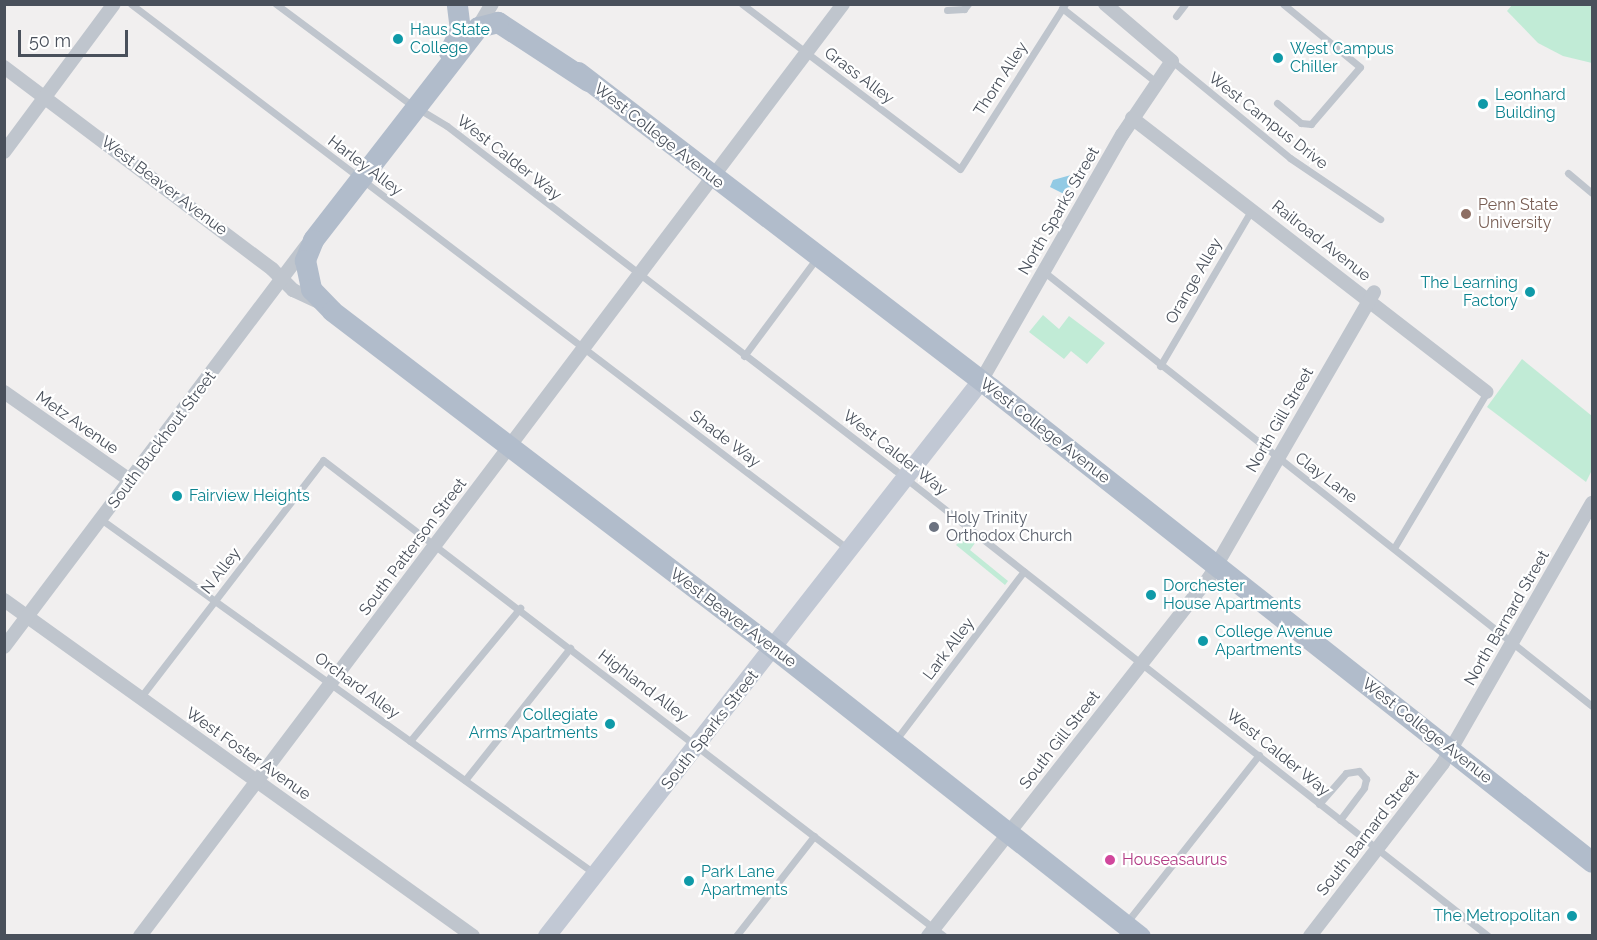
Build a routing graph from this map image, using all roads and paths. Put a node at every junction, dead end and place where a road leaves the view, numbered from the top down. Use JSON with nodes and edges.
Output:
{"nodes":[{"id":1,"x":114,"y":4,"type":"edge"},
{"id":2,"x":131,"y":4,"type":"edge"},
{"id":3,"x":276,"y":4,"type":"edge"},
{"id":4,"x":457,"y":4,"type":"edge"},
{"id":5,"x":493,"y":4,"type":"edge"},
{"id":6,"x":742,"y":4,"type":"edge"},
{"id":7,"x":843,"y":4,"type":"edge"},
{"id":8,"x":968,"y":4,"type":"edge"},
{"id":9,"x":1105,"y":4,"type":"edge"},
{"id":10,"x":1185,"y":4,"type":"edge"},
{"id":11,"x":1283,"y":4,"type":"edge"},
{"id":12,"x":1063,"y":6,"type":"edge"},
{"id":13,"x":947,"y":10,"type":"dead end"},
{"id":14,"x":1176,"y":16,"type":"dead end"},
{"id":15,"x":478,"y":27,"type":"junction"},
{"id":16,"x":806,"y":53,"type":"junction"},
{"id":17,"x":1172,"y":61,"type":"junction"},
{"id":18,"x":4,"y":67,"type":"edge"},
{"id":19,"x":588,"y":81,"type":"junction"},
{"id":20,"x":1156,"y":82,"type":"junction"},
{"id":21,"x":47,"y":96,"type":"junction"},
{"id":22,"x":1277,"y":103,"type":"dead end"},
{"id":23,"x":414,"y":105,"type":"junction"},
{"id":24,"x":1132,"y":118,"type":"junction"},
{"id":25,"x":4,"y":152,"type":"edge"},
{"id":26,"x":960,"y":168,"type":"joint"},
{"id":27,"x":1568,"y":173,"type":"dead end"},
{"id":28,"x":712,"y":177,"type":"junction"},
{"id":29,"x":359,"y":179,"type":"junction"},
{"id":30,"x":1593,"y":193,"type":"edge"},
{"id":31,"x":1252,"y":209,"type":"junction"},
{"id":32,"x":1380,"y":219,"type":"dead end"},
{"id":33,"x":318,"y":232,"type":"junction"},
{"id":34,"x":817,"y":256,"type":"junction"},
{"id":35,"x":1042,"y":271,"type":"junction"},
{"id":36,"x":306,"y":275,"type":"joint"},
{"id":37,"x":638,"y":276,"type":"junction"},
{"id":38,"x":281,"y":277,"type":"junction"},
{"id":39,"x":1371,"y":296,"type":"junction"},
{"id":40,"x":323,"y":304,"type":"junction"},
{"id":41,"x":583,"y":349,"type":"junction"},
{"id":42,"x":744,"y":356,"type":"junction"},
{"id":43,"x":1160,"y":366,"type":"junction"},
{"id":44,"x":981,"y":381,"type":"junction"},
{"id":45,"x":4,"y":392,"type":"edge"},
{"id":46,"x":1487,"y":392,"type":"joint"},
{"id":47,"x":508,"y":446,"type":"junction"},
{"id":48,"x":1277,"y":458,"type":"junction"},
{"id":49,"x":323,"y":460,"type":"joint"},
{"id":50,"x":907,"y":479,"type":"junction"},
{"id":51,"x":131,"y":481,"type":"junction"},
{"id":52,"x":1593,"y":502,"type":"edge"},
{"id":53,"x":102,"y":519,"type":"junction"},
{"id":54,"x":435,"y":544,"type":"junction"},
{"id":55,"x":1394,"y":548,"type":"junction"},
{"id":56,"x":850,"y":551,"type":"junction"},
{"id":57,"x":1216,"y":564,"type":"junction"},
{"id":58,"x":1024,"y":571,"type":"junction"},
{"id":59,"x":4,"y":600,"type":"edge"},
{"id":60,"x":215,"y":600,"type":"junction"},
{"id":61,"x":520,"y":609,"type":"junction"},
{"id":62,"x":27,"y":616,"type":"junction"},
{"id":63,"x":1512,"y":641,"type":"junction"},
{"id":64,"x":4,"y":647,"type":"edge"},
{"id":65,"x":570,"y":648,"type":"junction"},
{"id":66,"x":774,"y":649,"type":"junction"},
{"id":67,"x":1143,"y":663,"type":"junction"},
{"id":68,"x":331,"y":684,"type":"junction"},
{"id":69,"x":140,"y":698,"type":"junction"},
{"id":70,"x":1593,"y":706,"type":"edge"},
{"id":71,"x":410,"y":741,"type":"junction"},
{"id":72,"x":894,"y":742,"type":"junction"},
{"id":73,"x":698,"y":745,"type":"junction"},
{"id":74,"x":1451,"y":750,"type":"junction"},
{"id":75,"x":1259,"y":755,"type":"junction"},
{"id":76,"x":257,"y":780,"type":"junction"},
{"id":77,"x":465,"y":780,"type":"junction"},
{"id":78,"x":1319,"y":804,"type":"junction"},
{"id":79,"x":1340,"y":820,"type":"junction"},
{"id":80,"x":1010,"y":831,"type":"junction"},
{"id":81,"x":814,"y":836,"type":"junction"},
{"id":82,"x":1378,"y":851,"type":"junction"},
{"id":83,"x":1593,"y":862,"type":"edge"},
{"id":84,"x":596,"y":874,"type":"junction"},
{"id":85,"x":1133,"y":930,"type":"edge"},
{"id":86,"x":935,"y":933,"type":"edge"},
{"id":87,"x":140,"y":936,"type":"edge"},
{"id":88,"x":474,"y":936,"type":"edge"},
{"id":89,"x":547,"y":936,"type":"edge"},
{"id":90,"x":736,"y":936,"type":"edge"},
{"id":91,"x":1310,"y":936,"type":"edge"},
{"id":92,"x":1488,"y":936,"type":"edge"}],
"edges":[{"from":1,"to":21,"type":"street"},
{"from":2,"to":29,"type":"lane","name":"Harley Alley"},
{"from":3,"to":23,"type":"lane","name":"West Calder Way"},
{"from":4,"to":23,"type":"main road"},
{"from":5,"to":15,"type":"street"},
{"from":5,"to":19,"type":"main road","name":"West College Avenue"},
{"from":6,"to":16,"type":"lane","name":"Grass Alley"},
{"from":7,"to":16,"type":"street","name":"South Patterson Street"},
{"from":8,"to":13,"type":"lane"},
{"from":9,"to":17,"type":"street"},
{"from":10,"to":14,"type":"lane"},
{"from":11,"to":22,"type":"lane"},
{"from":12,"to":20,"type":"lane"},
{"from":12,"to":26,"type":"lane","name":"Thorn Alley"},
{"from":15,"to":19,"type":"main road"},
{"from":15,"to":23,"type":"main road"},
{"from":16,"to":26,"type":"lane","name":"Grass Alley"},
{"from":16,"to":28,"type":"street","name":"South Patterson Street"},
{"from":17,"to":20,"type":"street","name":"North Sparks Street"},
{"from":17,"to":32,"type":"lane","name":"West Campus Drive"},
{"from":18,"to":21,"type":"street","name":"West Beaver Avenue"},
{"from":19,"to":28,"type":"main road","name":"West College Avenue"},
{"from":20,"to":24,"type":"street","name":"North Sparks Street"},
{"from":21,"to":25,"type":"street"},
{"from":21,"to":38,"type":"street","name":"West Beaver Avenue"},
{"from":23,"to":29,"type":"main road","name":"South Buckhout Street"},
{"from":23,"to":37,"type":"lane","name":"West Calder Way"},
{"from":24,"to":31,"type":"street","name":"Railroad Avenue"},
{"from":24,"to":35,"type":"street","name":"North Sparks Street"},
{"from":27,"to":30,"type":"lane"},
{"from":28,"to":34,"type":"main road","name":"West College Avenue"},
{"from":28,"to":37,"type":"street","name":"South Patterson Street"},
{"from":29,"to":33,"type":"main road","name":"South Buckhout Street"},
{"from":29,"to":41,"type":"lane","name":"Harley Alley"},
{"from":31,"to":39,"type":"street","name":"Railroad Avenue"},
{"from":31,"to":43,"type":"lane","name":"Orange Alley"},
{"from":33,"to":36,"type":"main road","name":"South Buckhout Street"},
{"from":33,"to":38,"type":"street","name":"South Buckhout Street"},
{"from":34,"to":42,"type":"lane"},
{"from":34,"to":44,"type":"main road","name":"West College Avenue"},
{"from":35,"to":43,"type":"lane","name":"Clay Lane"},
{"from":35,"to":44,"type":"street","name":"North Sparks Street"},
{"from":36,"to":40,"type":"main road","name":"West Beaver Avenue"},
{"from":37,"to":41,"type":"street","name":"South Patterson Street"},
{"from":37,"to":42,"type":"lane","name":"West Calder Way"},
{"from":38,"to":40,"type":"street","name":"West Beaver Avenue"},
{"from":38,"to":51,"type":"street","name":"South Buckhout Street"},
{"from":39,"to":46,"type":"street","name":"Railroad Avenue"},
{"from":39,"to":48,"type":"street","name":"North Gill Street"},
{"from":40,"to":47,"type":"main road","name":"West Beaver Avenue"},
{"from":41,"to":47,"type":"street","name":"South Patterson Street"},
{"from":41,"to":56,"type":"lane","name":"Shade Way"},
{"from":42,"to":50,"type":"lane","name":"West Calder Way"},
{"from":43,"to":48,"type":"lane","name":"Clay Lane"},
{"from":44,"to":50,"type":"street","name":"South Sparks Street"},
{"from":44,"to":57,"type":"main road","name":"West College Avenue"},
{"from":45,"to":51,"type":"street","name":"Metz Avenue"},
{"from":46,"to":55,"type":"lane"},
{"from":47,"to":54,"type":"street","name":"South Patterson Street"},
{"from":47,"to":66,"type":"main road","name":"West Beaver Avenue"},
{"from":48,"to":55,"type":"lane","name":"Clay Lane"},
{"from":48,"to":57,"type":"street","name":"North Gill Street"},
{"from":49,"to":54,"type":"lane","name":"Highland Alley"},
{"from":49,"to":60,"type":"lane","name":"N Alley"},
{"from":50,"to":56,"type":"street","name":"South Sparks Street"},
{"from":50,"to":58,"type":"lane","name":"West Calder Way"},
{"from":51,"to":53,"type":"street","name":"South Buckhout Street"},
{"from":52,"to":63,"type":"street","name":"North Barnard Street"},
{"from":53,"to":60,"type":"lane","name":"Orchard Alley"},
{"from":53,"to":62,"type":"street","name":"South Buckhout Street"},
{"from":54,"to":61,"type":"lane","name":"Highland Alley"},
{"from":54,"to":68,"type":"street","name":"South Patterson Street"},
{"from":55,"to":63,"type":"lane","name":"Clay Lane"},
{"from":56,"to":66,"type":"street","name":"South Sparks Street"},
{"from":57,"to":67,"type":"street","name":"South Gill Street"},
{"from":57,"to":74,"type":"main road","name":"West College Avenue"},
{"from":58,"to":67,"type":"lane","name":"West Calder Way"},
{"from":58,"to":72,"type":"lane","name":"Lark Alley"},
{"from":59,"to":62,"type":"street","name":"West Foster Avenue"},
{"from":60,"to":68,"type":"lane","name":"Orchard Alley"},
{"from":60,"to":69,"type":"lane","name":"N Alley"},
{"from":61,"to":65,"type":"lane","name":"Highland Alley"},
{"from":61,"to":71,"type":"lane"},
{"from":62,"to":64,"type":"street","name":"South Buckhout Street"},
{"from":62,"to":69,"type":"street","name":"West Foster Avenue"},
{"from":63,"to":70,"type":"lane","name":"Clay Lane"},
{"from":63,"to":74,"type":"street","name":"North Barnard Street"},
{"from":65,"to":73,"type":"lane","name":"Highland Alley"},
{"from":65,"to":77,"type":"lane"},
{"from":66,"to":72,"type":"main road","name":"West Beaver Avenue"},
{"from":66,"to":73,"type":"street","name":"South Sparks Street"},
{"from":67,"to":75,"type":"lane","name":"West Calder Way"},
{"from":67,"to":80,"type":"street","name":"South Gill Street"},
{"from":68,"to":71,"type":"lane","name":"Orchard Alley"},
{"from":68,"to":76,"type":"street","name":"South Patterson Street"},
{"from":69,"to":76,"type":"street","name":"West Foster Avenue"},
{"from":71,"to":77,"type":"lane","name":"Orchard Alley"},
{"from":72,"to":80,"type":"main road","name":"West Beaver Avenue"},
{"from":73,"to":81,"type":"lane","name":"Highland Alley"},
{"from":73,"to":84,"type":"street","name":"South Sparks Street"},
{"from":74,"to":82,"type":"street","name":"South Barnard Street"},
{"from":74,"to":83,"type":"main road","name":"West College Avenue"},
{"from":75,"to":78,"type":"lane","name":"West Calder Way"},
{"from":75,"to":85,"type":"lane"},
{"from":76,"to":87,"type":"street","name":"South Patterson Street"},
{"from":76,"to":88,"type":"street","name":"West Foster Avenue"},
{"from":77,"to":84,"type":"lane","name":"Orchard Alley"},
{"from":78,"to":79,"type":"lane","name":"West Calder Way"},
{"from":78,"to":79,"type":"lane"},
{"from":79,"to":82,"type":"lane","name":"West Calder Way"},
{"from":80,"to":85,"type":"main road","name":"West Beaver Avenue"},
{"from":80,"to":86,"type":"street","name":"South Gill Street"},
{"from":81,"to":86,"type":"lane","name":"Highland Alley"},
{"from":81,"to":90,"type":"lane"},
{"from":82,"to":91,"type":"street","name":"South Barnard Street"},
{"from":82,"to":92,"type":"lane","name":"West Calder Way"},
{"from":84,"to":89,"type":"street","name":"South Sparks Street"}]}
